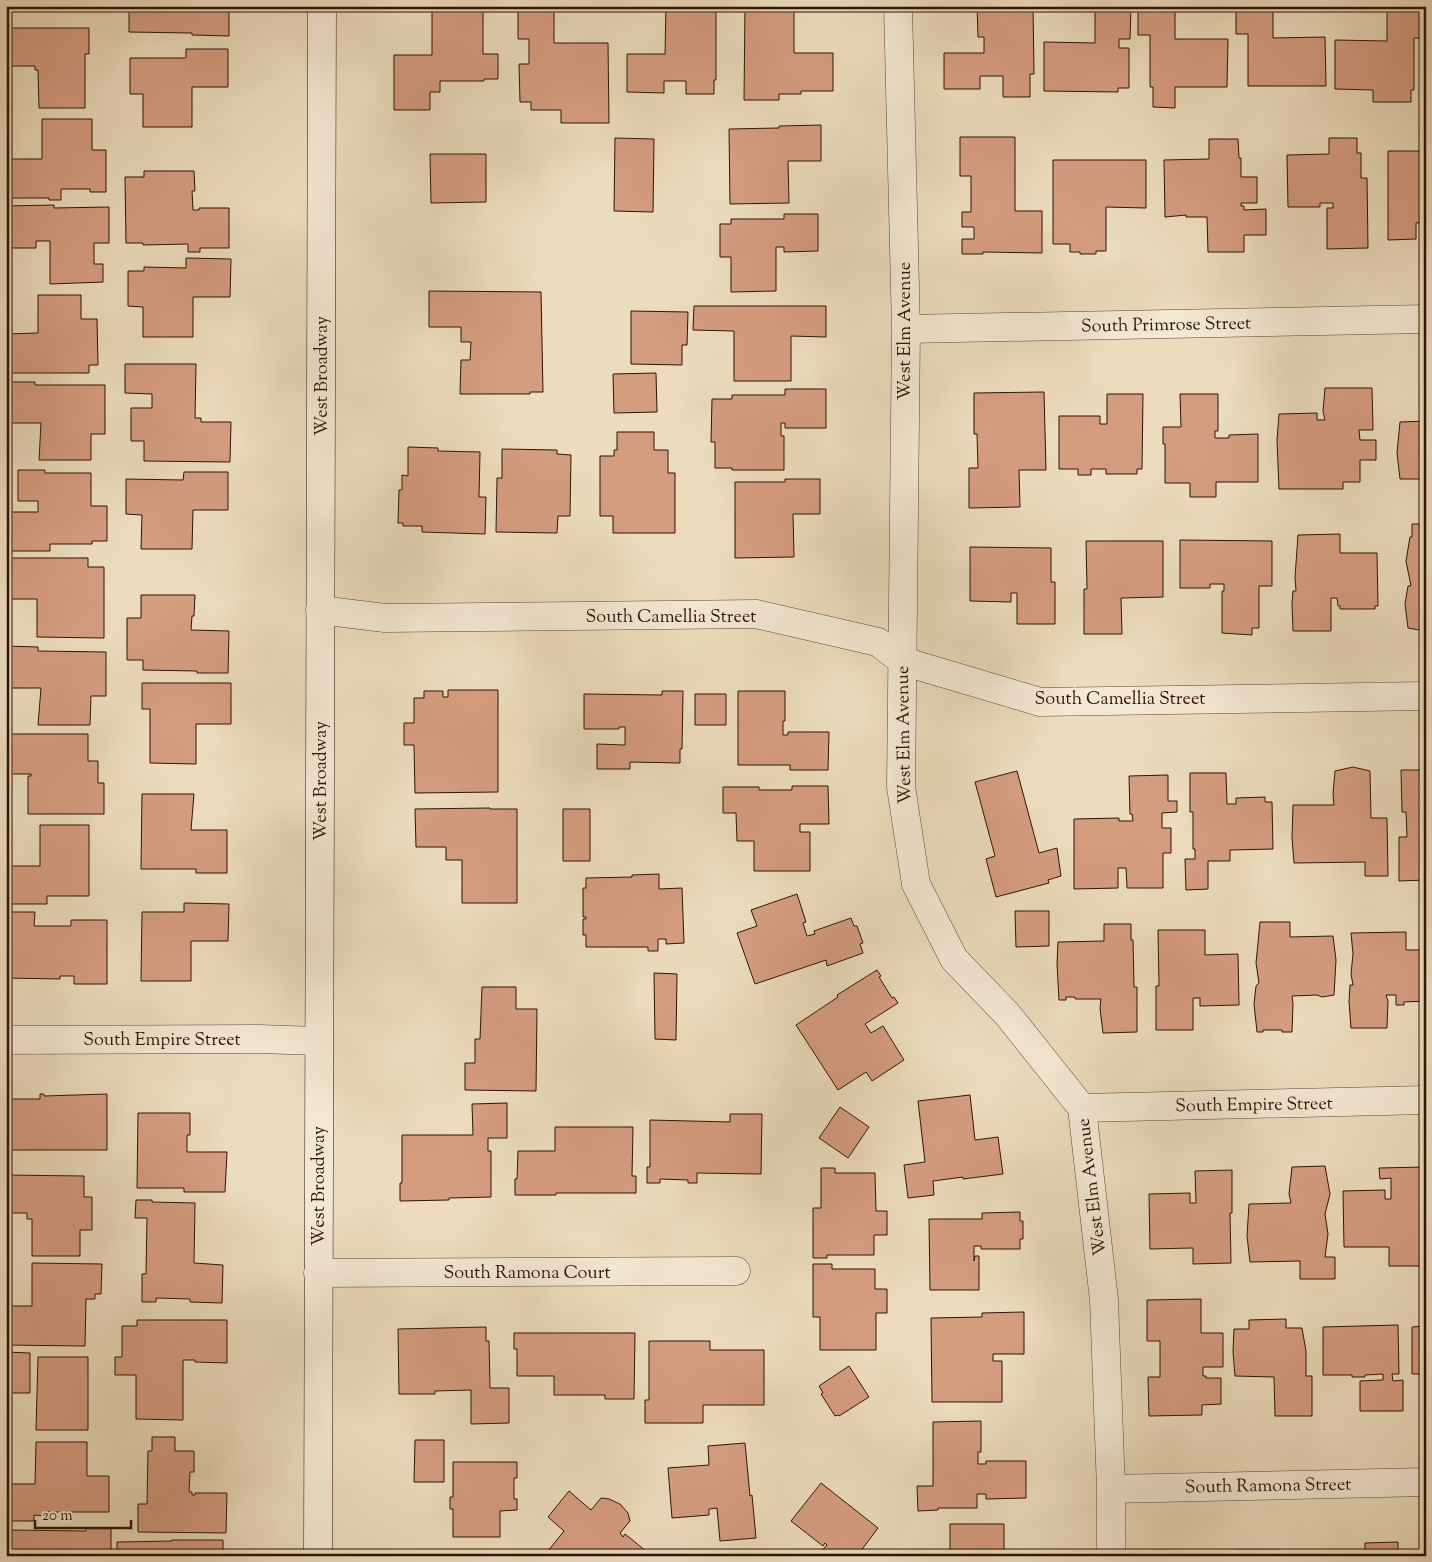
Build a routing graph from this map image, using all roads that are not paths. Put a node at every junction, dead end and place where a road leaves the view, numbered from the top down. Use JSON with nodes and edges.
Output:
{"nodes":[{"id":1,"x":322,"y":6,"type":"edge"},
{"id":2,"x":898,"y":6,"type":"edge"},
{"id":3,"x":1426,"y":319,"type":"edge"},
{"id":4,"x":906,"y":329,"type":"junction"},
{"id":5,"x":320,"y":610,"type":"junction"},
{"id":6,"x":902,"y":661,"type":"junction"},
{"id":7,"x":1426,"y":696,"type":"edge"},
{"id":8,"x":6,"y":1040,"type":"edge"},
{"id":9,"x":318,"y":1041,"type":"junction"},
{"id":10,"x":1426,"y":1100,"type":"edge"},
{"id":11,"x":1082,"y":1108,"type":"junction"},
{"id":12,"x":736,"y":1271,"type":"dead end"},
{"id":13,"x":318,"y":1273,"type":"junction"},
{"id":14,"x":1426,"y":1482,"type":"edge"},
{"id":15,"x":1111,"y":1489,"type":"junction"},
{"id":16,"x":318,"y":1556,"type":"edge"},
{"id":17,"x":1111,"y":1556,"type":"edge"}],
"edges":[{"from":1,"to":5,"type":"street","name":"West Broadway"},
{"from":2,"to":4,"type":"street","name":"West Elm Avenue"},
{"from":3,"to":4,"type":"street","name":"South Primrose Street"},
{"from":4,"to":6,"type":"street","name":"West Elm Avenue"},
{"from":5,"to":6,"type":"street","name":"South Camellia Street"},
{"from":5,"to":9,"type":"street","name":"West Broadway"},
{"from":6,"to":7,"type":"street","name":"South Camellia Street"},
{"from":6,"to":11,"type":"street","name":"West Elm Avenue"},
{"from":8,"to":9,"type":"street","name":"South Empire Street"},
{"from":9,"to":13,"type":"street","name":"West Broadway"},
{"from":10,"to":11,"type":"street","name":"South Empire Street"},
{"from":11,"to":15,"type":"street","name":"West Elm Avenue"},
{"from":12,"to":13,"type":"street","name":"South Ramona Court"},
{"from":13,"to":16,"type":"street","name":"West Broadway"},
{"from":14,"to":15,"type":"street","name":"South Ramona Street"},
{"from":15,"to":17,"type":"street","name":"West Elm Avenue"}]}
